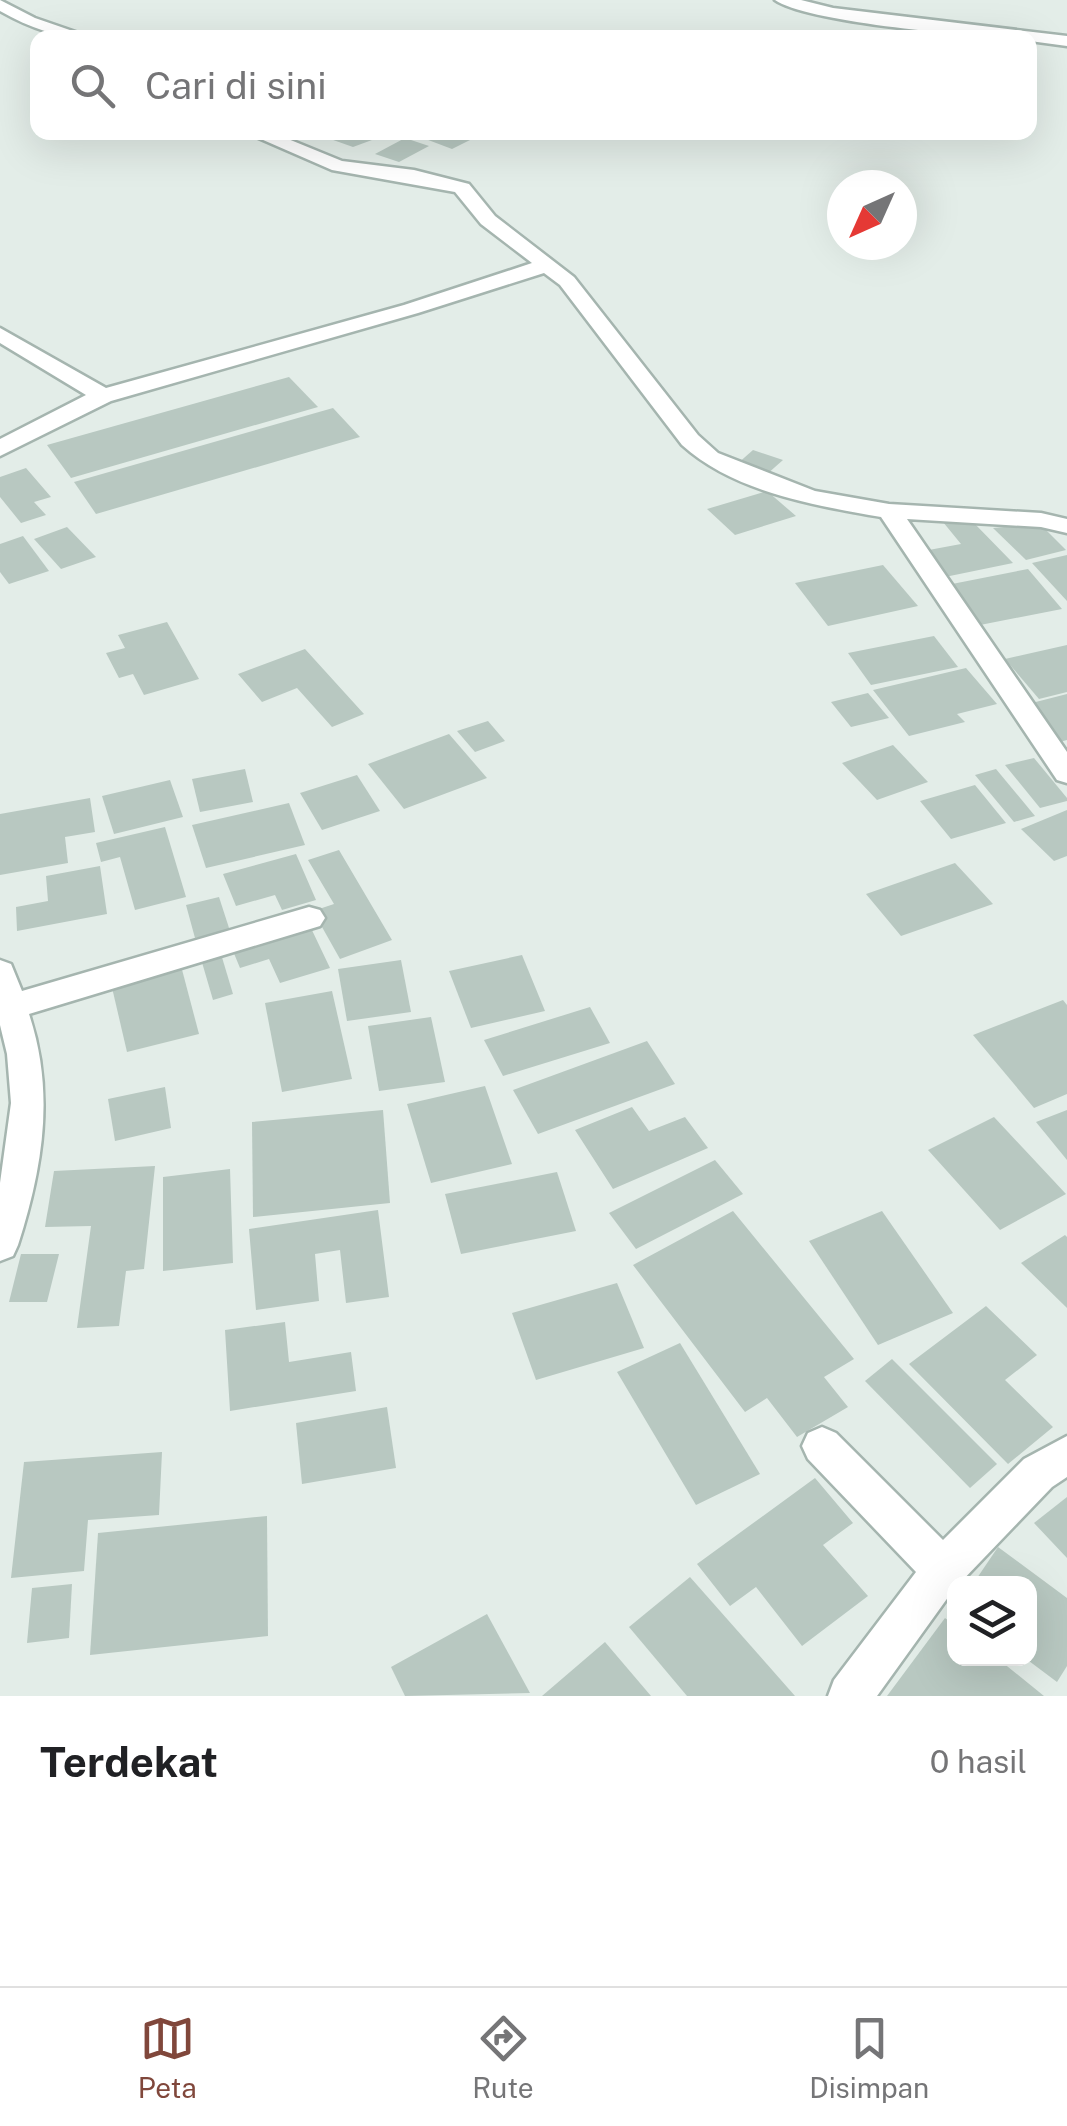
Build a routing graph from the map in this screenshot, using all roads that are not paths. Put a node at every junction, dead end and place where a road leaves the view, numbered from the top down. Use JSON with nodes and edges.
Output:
{"nodes":[{"id":1,"x":783,"y":0,"type":"edge"},
{"id":2,"x":0,"y":4,"type":"edge"},
{"id":3,"x":59,"y":30,"type":"edge"},
{"id":4,"x":975,"y":30,"type":"edge"},
{"id":5,"x":1037,"y":37,"type":"edge"},
{"id":6,"x":1067,"y":41,"type":"edge"},
{"id":7,"x":274,"y":140,"type":"edge"},
{"id":8,"x":548,"y":264,"type":"junction"},
{"id":9,"x":0,"y":334,"type":"edge"},
{"id":10,"x":103,"y":396,"type":"junction"},
{"id":11,"x":0,"y":449,"type":"edge"},
{"id":12,"x":889,"y":511,"type":"junction"},
{"id":13,"x":1067,"y":526,"type":"edge"},
{"id":14,"x":1067,"y":773,"type":"edge"},
{"id":15,"x":308,"y":918,"type":"dead end"},
{"id":16,"x":0,"y":972,"type":"edge"},
{"id":17,"x":10,"y":1007,"type":"junction"},
{"id":18,"x":0,"y":1245,"type":"edge"},
{"id":19,"x":822,"y":1446,"type":"dead end"},
{"id":20,"x":1067,"y":1455,"type":"edge"},
{"id":21,"x":943,"y":1570,"type":"junction"},
{"id":22,"x":855,"y":1693,"type":"edge"}],
"edges":[{"from":1,"to":4,"type":"street"},
{"from":2,"to":3,"type":"street"},
{"from":5,"to":6,"type":"street"},
{"from":7,"to":8,"type":"street"},
{"from":8,"to":10,"type":"street"},
{"from":8,"to":12,"type":"street"},
{"from":9,"to":10,"type":"street"},
{"from":10,"to":11,"type":"street"},
{"from":12,"to":13,"type":"street"},
{"from":12,"to":14,"type":"street"},
{"from":15,"to":17,"type":"street"},
{"from":16,"to":17,"type":"street"},
{"from":17,"to":18,"type":"street"},
{"from":19,"to":21,"type":"street"},
{"from":20,"to":21,"type":"street"},
{"from":21,"to":22,"type":"street"}]}
